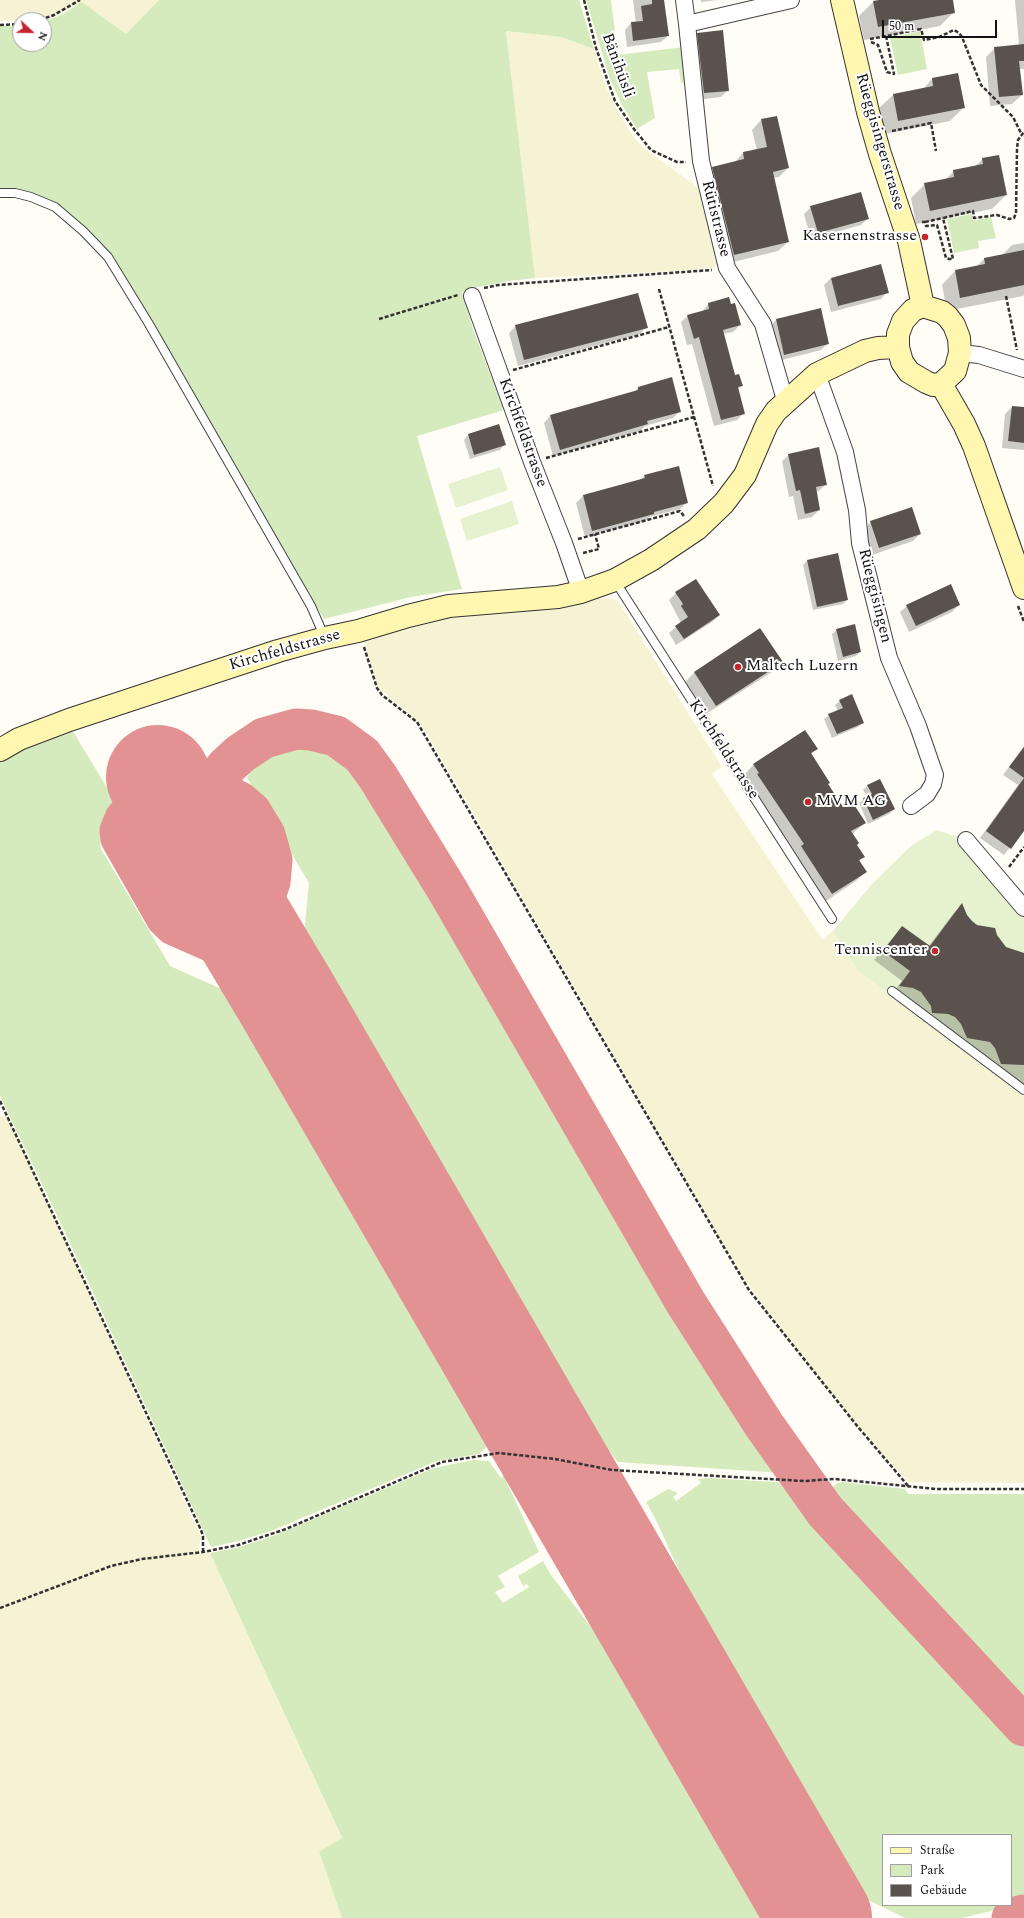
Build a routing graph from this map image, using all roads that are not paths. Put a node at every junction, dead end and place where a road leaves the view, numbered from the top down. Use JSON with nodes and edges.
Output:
{"nodes":[{"id":1,"x":684,"y":0,"type":"edge"},
{"id":2,"x":791,"y":0,"type":"edge"},
{"id":3,"x":842,"y":0,"type":"edge"},
{"id":4,"x":687,"y":24,"type":"junction"},
{"id":5,"x":0,"y":193,"type":"edge"},
{"id":6,"x":470,"y":293,"type":"road end"},
{"id":7,"x":923,"y":306,"type":"junction"},
{"id":8,"x":898,"y":347,"type":"junction"},
{"id":9,"x":960,"y":353,"type":"junction"},
{"id":10,"x":1021,"y":363,"type":"edge"},
{"id":11,"x":817,"y":374,"type":"junction"},
{"id":12,"x":941,"y":384,"type":"junction"},
{"id":13,"x":785,"y":400,"type":"junction"},
{"id":14,"x":615,"y":580,"type":"junction"},
{"id":15,"x":1024,"y":588,"type":"edge"},
{"id":16,"x":581,"y":592,"type":"junction"},
{"id":17,"x":325,"y":638,"type":"junction"},
{"id":18,"x":0,"y":750,"type":"edge"},
{"id":19,"x":911,"y":806,"type":"dead end"},
{"id":20,"x":966,"y":840,"type":"dead end"},
{"id":21,"x":1024,"y":908,"type":"edge"},
{"id":22,"x":832,"y":919,"type":"dead end"},
{"id":23,"x":892,"y":991,"type":"dead end"},
{"id":24,"x":1024,"y":1090,"type":"edge"}],
"edges":[{"from":1,"to":4,"type":"street","name":"Rütistrasse"},
{"from":2,"to":4,"type":"street"},
{"from":3,"to":7,"type":"street","name":"Rüeggisingerstrasse"},
{"from":4,"to":13,"type":"street","name":"Rütistrasse"},
{"from":5,"to":17,"type":"lane"},
{"from":6,"to":16,"type":"street","name":"Kirchfeldstrasse"},
{"from":7,"to":8,"type":"street"},
{"from":7,"to":9,"type":"street"},
{"from":8,"to":11,"type":"street","name":"Kirchfeldstrasse"},
{"from":8,"to":12,"type":"street"},
{"from":9,"to":10,"type":"street"},
{"from":9,"to":12,"type":"street"},
{"from":11,"to":13,"type":"street","name":"Kirchfeldstrasse"},
{"from":11,"to":19,"type":"street","name":"Rüeggisingen"},
{"from":12,"to":15,"type":"street"},
{"from":13,"to":14,"type":"street","name":"Kirchfeldstrasse"},
{"from":14,"to":16,"type":"street","name":"Kirchfeldstrasse"},
{"from":14,"to":22,"type":"lane","name":"Kirchfeldstrasse"},
{"from":16,"to":17,"type":"street","name":"Kirchfeldstrasse"},
{"from":17,"to":18,"type":"street","name":"Kirchfeldstrasse"},
{"from":20,"to":21,"type":"street"},
{"from":23,"to":24,"type":"lane"}]}
